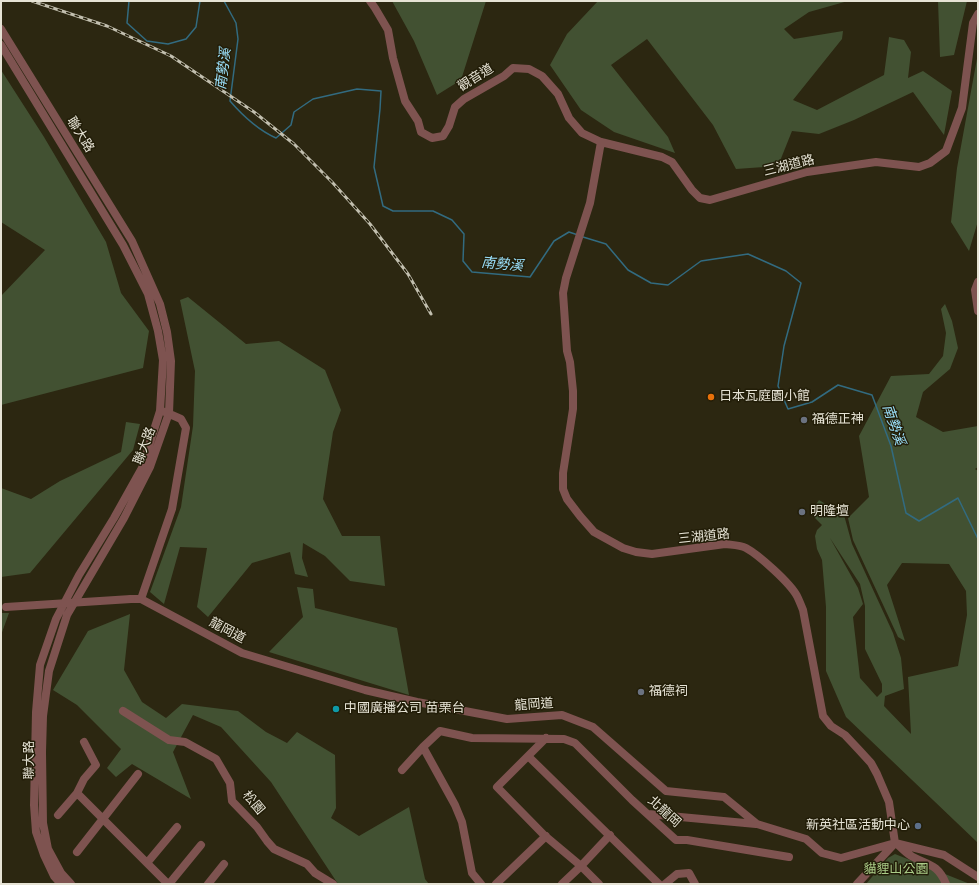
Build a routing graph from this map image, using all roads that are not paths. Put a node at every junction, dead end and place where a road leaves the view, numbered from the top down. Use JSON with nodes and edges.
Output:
{"nodes":[{"id":1,"x":370,"y":1,"type":"edge"},
{"id":2,"x":978,"y":14,"type":"edge"},
{"id":3,"x":1,"y":29,"type":"edge"},
{"id":4,"x":1,"y":45,"type":"edge"},
{"id":5,"x":601,"y":142,"type":"junction"},
{"id":6,"x":132,"y":241,"type":"junction"},
{"id":7,"x":123,"y":245,"type":"junction"},
{"id":8,"x":139,"y":268,"type":"junction"},
{"id":9,"x":978,"y":282,"type":"edge"},
{"id":10,"x":978,"y":311,"type":"edge"},
{"id":11,"x":160,"y":411,"type":"junction"},
{"id":12,"x":170,"y":413,"type":"junction"},
{"id":13,"x":142,"y":599,"type":"junction"},
{"id":14,"x":4,"y":607,"type":"edge"},
{"id":15,"x":123,"y":711,"type":"dead end"},
{"id":16,"x":546,"y":738,"type":"junction"},
{"id":17,"x":84,"y":742,"type":"dead end"},
{"id":18,"x":423,"y":747,"type":"junction"},
{"id":19,"x":38,"y":752,"type":"junction"},
{"id":20,"x":529,"y":757,"type":"junction"},
{"id":21,"x":402,"y":770,"type":"dead end"},
{"id":22,"x":138,"y":774,"type":"dead end"},
{"id":23,"x":77,"y":793,"type":"junction"},
{"id":24,"x":648,"y":814,"type":"junction"},
{"id":25,"x":58,"y":815,"type":"dead end"},
{"id":26,"x":104,"y":819,"type":"junction"},
{"id":27,"x":757,"y":824,"type":"junction"},
{"id":28,"x":177,"y":827,"type":"dead end"},
{"id":29,"x":610,"y":835,"type":"junction"},
{"id":30,"x":546,"y":836,"type":"junction"},
{"id":31,"x":896,"y":844,"type":"junction"},
{"id":32,"x":202,"y":845,"type":"dead end"},
{"id":33,"x":77,"y":852,"type":"dead end"},
{"id":34,"x":789,"y":858,"type":"dead end"},
{"id":35,"x":147,"y":863,"type":"junction"},
{"id":36,"x":224,"y":864,"type":"dead end"},
{"id":37,"x":581,"y":866,"type":"junction"},
{"id":38,"x":978,"y":877,"type":"edge"},
{"id":39,"x":61,"y":884,"type":"edge"},
{"id":40,"x":71,"y":884,"type":"edge"},
{"id":41,"x":168,"y":884,"type":"edge"},
{"id":42,"x":208,"y":884,"type":"edge"},
{"id":43,"x":333,"y":884,"type":"edge"},
{"id":44,"x":481,"y":884,"type":"edge"},
{"id":45,"x":496,"y":884,"type":"edge"},
{"id":46,"x":562,"y":884,"type":"edge"},
{"id":47,"x":599,"y":884,"type":"edge"},
{"id":48,"x":659,"y":884,"type":"edge"},
{"id":49,"x":665,"y":884,"type":"edge"},
{"id":50,"x":695,"y":884,"type":"edge"},
{"id":51,"x":857,"y":884,"type":"edge"},
{"id":52,"x":946,"y":884,"type":"edge"}],
"edges":[{"from":1,"to":5,"type":"street","name":"觀音道"},
{"from":2,"to":5,"type":"street","name":"三湖道路"},
{"from":3,"to":6,"type":"street","name":"聯大路"},
{"from":4,"to":7,"type":"street","name":"聯大路"},
{"from":5,"to":31,"type":"street","name":"三湖道路"},
{"from":6,"to":7,"type":"street"},
{"from":6,"to":8,"type":"street","name":"聯大路"},
{"from":7,"to":8,"type":"street","name":"聯大路"},
{"from":8,"to":11,"type":"street","name":"聯大路"},
{"from":8,"to":12,"type":"street","name":"聯大路"},
{"from":9,"to":10,"type":"street"},
{"from":11,"to":12,"type":"street"},
{"from":11,"to":19,"type":"street","name":"聯大路"},
{"from":12,"to":13,"type":"street"},
{"from":12,"to":19,"type":"street","name":"聯大路"},
{"from":13,"to":14,"type":"street","name":"龍岡道","bridge":true},
{"from":13,"to":27,"type":"street","name":"龍岡道"},
{"from":15,"to":43,"type":"street","name":"松園"},
{"from":16,"to":18,"type":"street","name":"北龍岡"},
{"from":16,"to":20,"type":"street"},
{"from":16,"to":24,"type":"street","name":"北龍岡"},
{"from":17,"to":23,"type":"street"},
{"from":18,"to":21,"type":"street","name":"北龍岡"},
{"from":18,"to":44,"type":"street"},
{"from":19,"to":39,"type":"street","name":"聯大路"},
{"from":19,"to":40,"type":"street","name":"聯大路"},
{"from":20,"to":29,"type":"street"},
{"from":20,"to":30,"type":"street"},
{"from":22,"to":26,"type":"street"},
{"from":23,"to":25,"type":"street"},
{"from":23,"to":26,"type":"street"},
{"from":24,"to":27,"type":"street"},
{"from":24,"to":34,"type":"street","name":"北龍岡"},
{"from":26,"to":33,"type":"street"},
{"from":26,"to":35,"type":"street"},
{"from":27,"to":31,"type":"street","name":"龍岡道"},
{"from":28,"to":35,"type":"street"},
{"from":29,"to":37,"type":"street"},
{"from":29,"to":48,"type":"street"},
{"from":30,"to":37,"type":"street"},
{"from":30,"to":45,"type":"street"},
{"from":31,"to":38,"type":"street","name":"龍岡道"},
{"from":31,"to":51,"type":"street"},
{"from":31,"to":52,"type":"street"},
{"from":32,"to":41,"type":"street"},
{"from":35,"to":41,"type":"street"},
{"from":36,"to":42,"type":"street"},
{"from":37,"to":46,"type":"street"},
{"from":37,"to":47,"type":"street"},
{"from":49,"to":50,"type":"street"}]}
